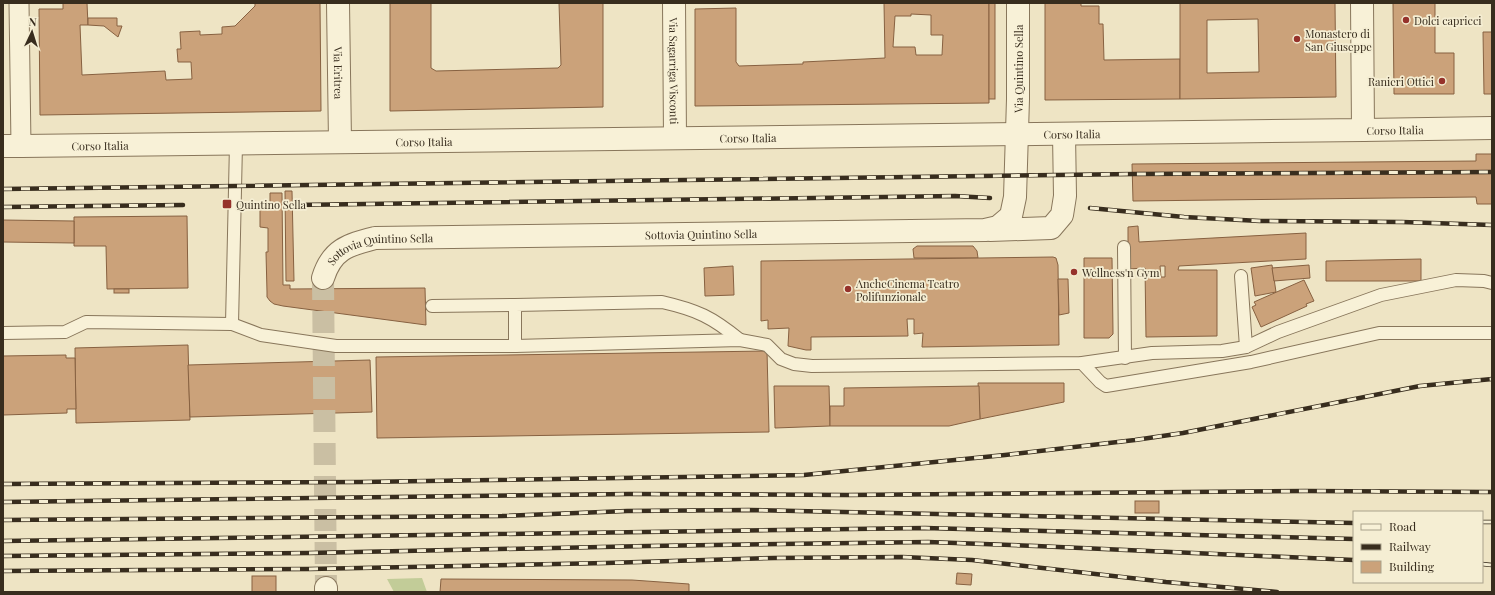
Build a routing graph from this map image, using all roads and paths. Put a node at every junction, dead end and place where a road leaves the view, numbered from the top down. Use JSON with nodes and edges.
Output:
{"nodes":[{"id":1,"x":19,"y":3,"type":"edge"},
{"id":2,"x":338,"y":3,"type":"edge"},
{"id":3,"x":674,"y":3,"type":"edge"},
{"id":4,"x":1018,"y":3,"type":"edge"},
{"id":5,"x":1362,"y":3,"type":"edge"},
{"id":6,"x":1492,"y":128,"type":"edge"},
{"id":7,"x":1363,"y":130,"type":"junction"},
{"id":8,"x":1016,"y":134,"type":"junction"},
{"id":9,"x":1064,"y":134,"type":"junction"},
{"id":10,"x":675,"y":138,"type":"junction"},
{"id":11,"x":340,"y":142,"type":"junction"},
{"id":12,"x":236,"y":144,"type":"junction"},
{"id":13,"x":12,"y":146,"type":"edge"},
{"id":14,"x":985,"y":230,"type":"junction"},
{"id":15,"x":1124,"y":248,"type":"dead end"},
{"id":16,"x":1241,"y":276,"type":"dead end"},
{"id":17,"x":323,"y":278,"type":"tunnel mouth"},
{"id":18,"x":1492,"y":283,"type":"edge"},
{"id":19,"x":515,"y":305,"type":"junction"},
{"id":20,"x":432,"y":306,"type":"dead end"},
{"id":21,"x":232,"y":324,"type":"junction"},
{"id":22,"x":3,"y":333,"type":"edge"},
{"id":23,"x":1492,"y":333,"type":"edge"},
{"id":24,"x":740,"y":340,"type":"junction"},
{"id":25,"x":515,"y":346,"type":"junction"},
{"id":26,"x":1246,"y":347,"type":"junction"},
{"id":27,"x":1125,"y":358,"type":"junction"},
{"id":28,"x":1082,"y":363,"type":"junction"}],
"edges":[{"from":1,"to":13,"type":"street"},
{"from":2,"to":11,"type":"street","name":"Via Eritrea"},
{"from":3,"to":10,"type":"street","name":"Via Sagarriga Visconti"},
{"from":4,"to":8,"type":"street","name":"Via Quintino Sella"},
{"from":5,"to":7,"type":"street"},
{"from":6,"to":7,"type":"street","name":"Corso Italia"},
{"from":7,"to":9,"type":"street","name":"Corso Italia"},
{"from":8,"to":9,"type":"street","name":"Corso Italia"},
{"from":8,"to":10,"type":"street","name":"Corso Italia"},
{"from":8,"to":14,"type":"street","name":"Sottovia Quintino Sella"},
{"from":9,"to":14,"type":"street"},
{"from":10,"to":11,"type":"street","name":"Corso Italia"},
{"from":11,"to":12,"type":"street","name":"Corso Italia"},
{"from":12,"to":13,"type":"street","name":"Corso Italia"},
{"from":12,"to":21,"type":"lane"},
{"from":14,"to":17,"type":"street","name":"Sottovia Quintino Sella"},
{"from":15,"to":27,"type":"lane"},
{"from":16,"to":26,"type":"lane"},
{"from":18,"to":26,"type":"lane"},
{"from":19,"to":20,"type":"lane"},
{"from":19,"to":24,"type":"lane"},
{"from":19,"to":25,"type":"lane"},
{"from":21,"to":22,"type":"lane"},
{"from":21,"to":25,"type":"lane"},
{"from":23,"to":28,"type":"lane"},
{"from":24,"to":25,"type":"lane"},
{"from":24,"to":28,"type":"lane"},
{"from":26,"to":27,"type":"lane"},
{"from":27,"to":28,"type":"lane"}]}
